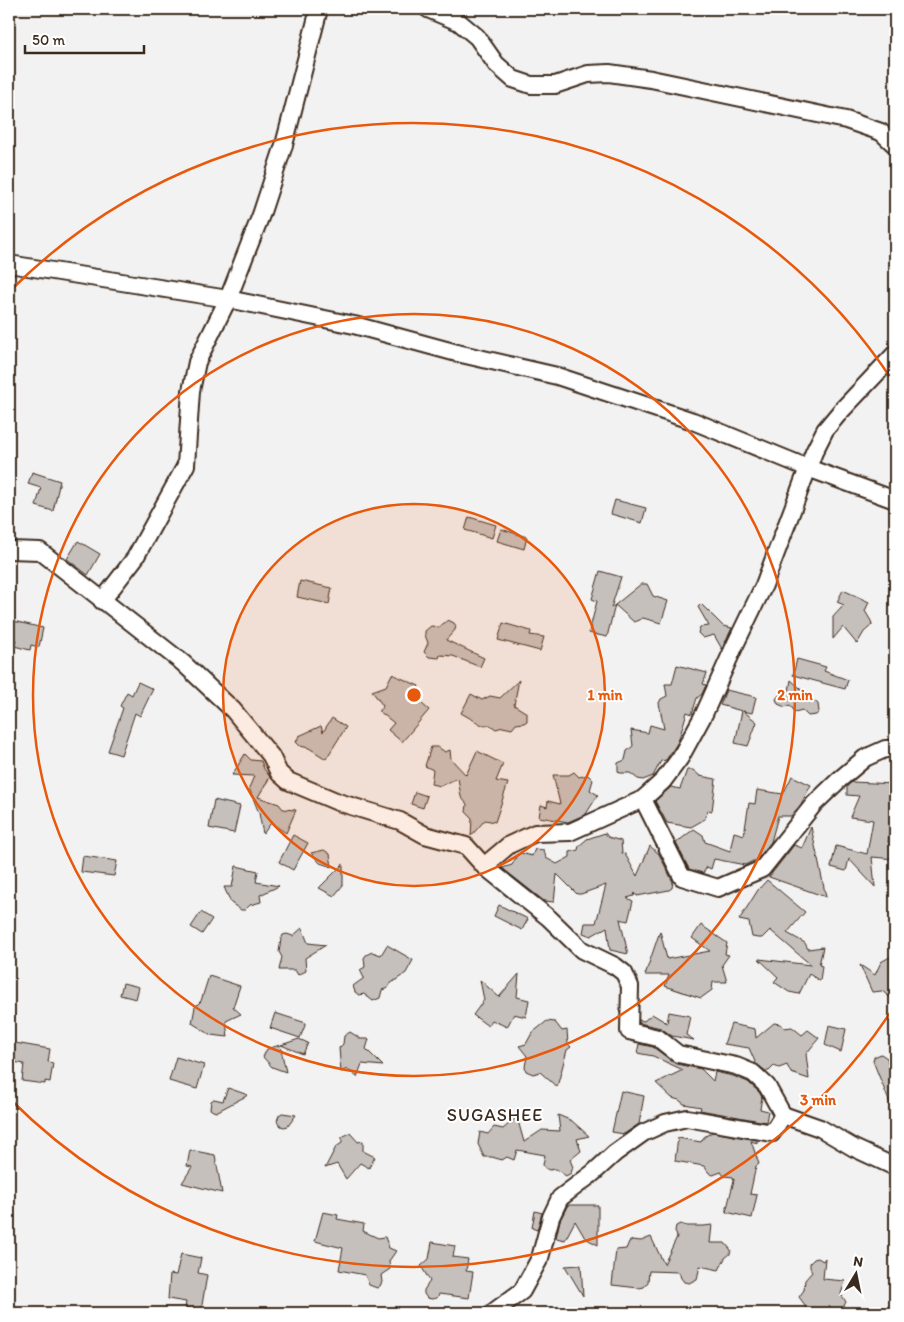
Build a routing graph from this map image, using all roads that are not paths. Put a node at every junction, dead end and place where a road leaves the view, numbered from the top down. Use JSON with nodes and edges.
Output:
{"nodes":[{"id":1,"x":319,"y":9,"type":"edge"},
{"id":2,"x":428,"y":9,"type":"edge"},
{"id":3,"x":895,"y":145,"type":"edge"},
{"id":4,"x":9,"y":264,"type":"edge"},
{"id":5,"x":228,"y":299,"type":"junction"},
{"id":6,"x":895,"y":354,"type":"edge"},
{"id":7,"x":808,"y":468,"type":"junction"},
{"id":8,"x":895,"y":500,"type":"edge"},
{"id":9,"x":9,"y":550,"type":"edge"},
{"id":10,"x":102,"y":601,"type":"junction"},
{"id":11,"x":895,"y":749,"type":"edge"},
{"id":12,"x":643,"y":799,"type":"junction"},
{"id":13,"x":484,"y":866,"type":"junction"},
{"id":14,"x":783,"y":1115,"type":"junction"},
{"id":15,"x":895,"y":1167,"type":"edge"},
{"id":16,"x":492,"y":1313,"type":"edge"}],
"edges":[{"from":1,"to":5,"type":"street"},
{"from":2,"to":3,"type":"street"},
{"from":4,"to":5,"type":"street"},
{"from":5,"to":7,"type":"street"},
{"from":5,"to":10,"type":"street"},
{"from":6,"to":7,"type":"street"},
{"from":7,"to":8,"type":"street"},
{"from":7,"to":12,"type":"street"},
{"from":9,"to":10,"type":"street"},
{"from":10,"to":13,"type":"street"},
{"from":11,"to":12,"type":"street"},
{"from":12,"to":13,"type":"street"},
{"from":13,"to":14,"type":"street"},
{"from":14,"to":15,"type":"street"},
{"from":14,"to":16,"type":"street"}]}
